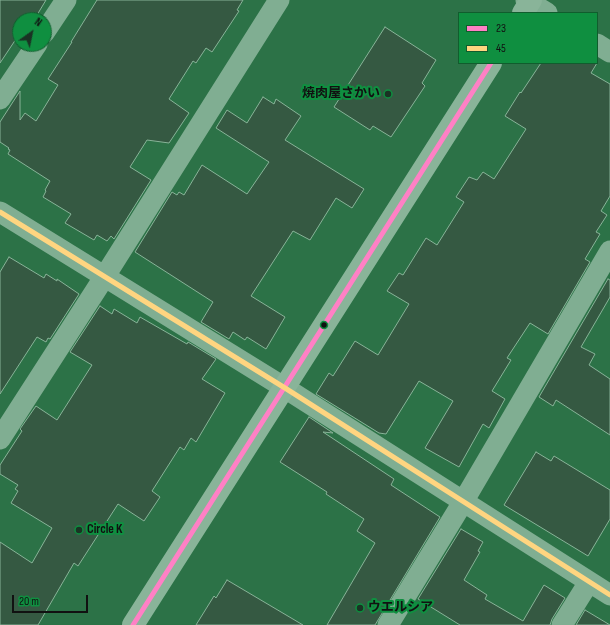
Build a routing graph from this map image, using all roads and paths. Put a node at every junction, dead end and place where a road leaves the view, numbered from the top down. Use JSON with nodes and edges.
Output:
{"nodes":[{"id":1,"x":66,"y":0,"type":"edge"},
{"id":2,"x":279,"y":0,"type":"edge"},
{"id":3,"x":52,"y":21,"type":"edge"},
{"id":4,"x":598,"y":45,"type":"edge"},
{"id":5,"x":32,"y":52,"type":"edge"},
{"id":6,"x":610,"y":52,"type":"edge"},
{"id":7,"x":490,"y":64,"type":"edge"},
{"id":8,"x":0,"y":100,"type":"edge"},
{"id":9,"x":0,"y":212,"type":"edge"},
{"id":10,"x":610,"y":251,"type":"edge"},
{"id":11,"x":105,"y":276,"type":"junction"},
{"id":12,"x":285,"y":388,"type":"junction"},
{"id":13,"x":0,"y":439,"type":"edge"},
{"id":14,"x":463,"y":502,"type":"junction"},
{"id":15,"x":589,"y":582,"type":"junction"},
{"id":16,"x":610,"y":595,"type":"edge"},
{"id":17,"x":133,"y":625,"type":"edge"},
{"id":18,"x":388,"y":625,"type":"edge"},
{"id":19,"x":562,"y":625,"type":"edge"}],
"edges":[{"from":1,"to":3,"type":"street"},
{"from":2,"to":11,"type":"street"},
{"from":4,"to":6,"type":"street"},
{"from":5,"to":8,"type":"street"},
{"from":7,"to":12,"type":"main road"},
{"from":9,"to":11,"type":"street"},
{"from":10,"to":14,"type":"street"},
{"from":11,"to":12,"type":"street"},
{"from":11,"to":13,"type":"street"},
{"from":12,"to":14,"type":"street"},
{"from":12,"to":17,"type":"main road"},
{"from":14,"to":15,"type":"street"},
{"from":14,"to":18,"type":"street"},
{"from":15,"to":16,"type":"street"},
{"from":15,"to":19,"type":"street"}]}
